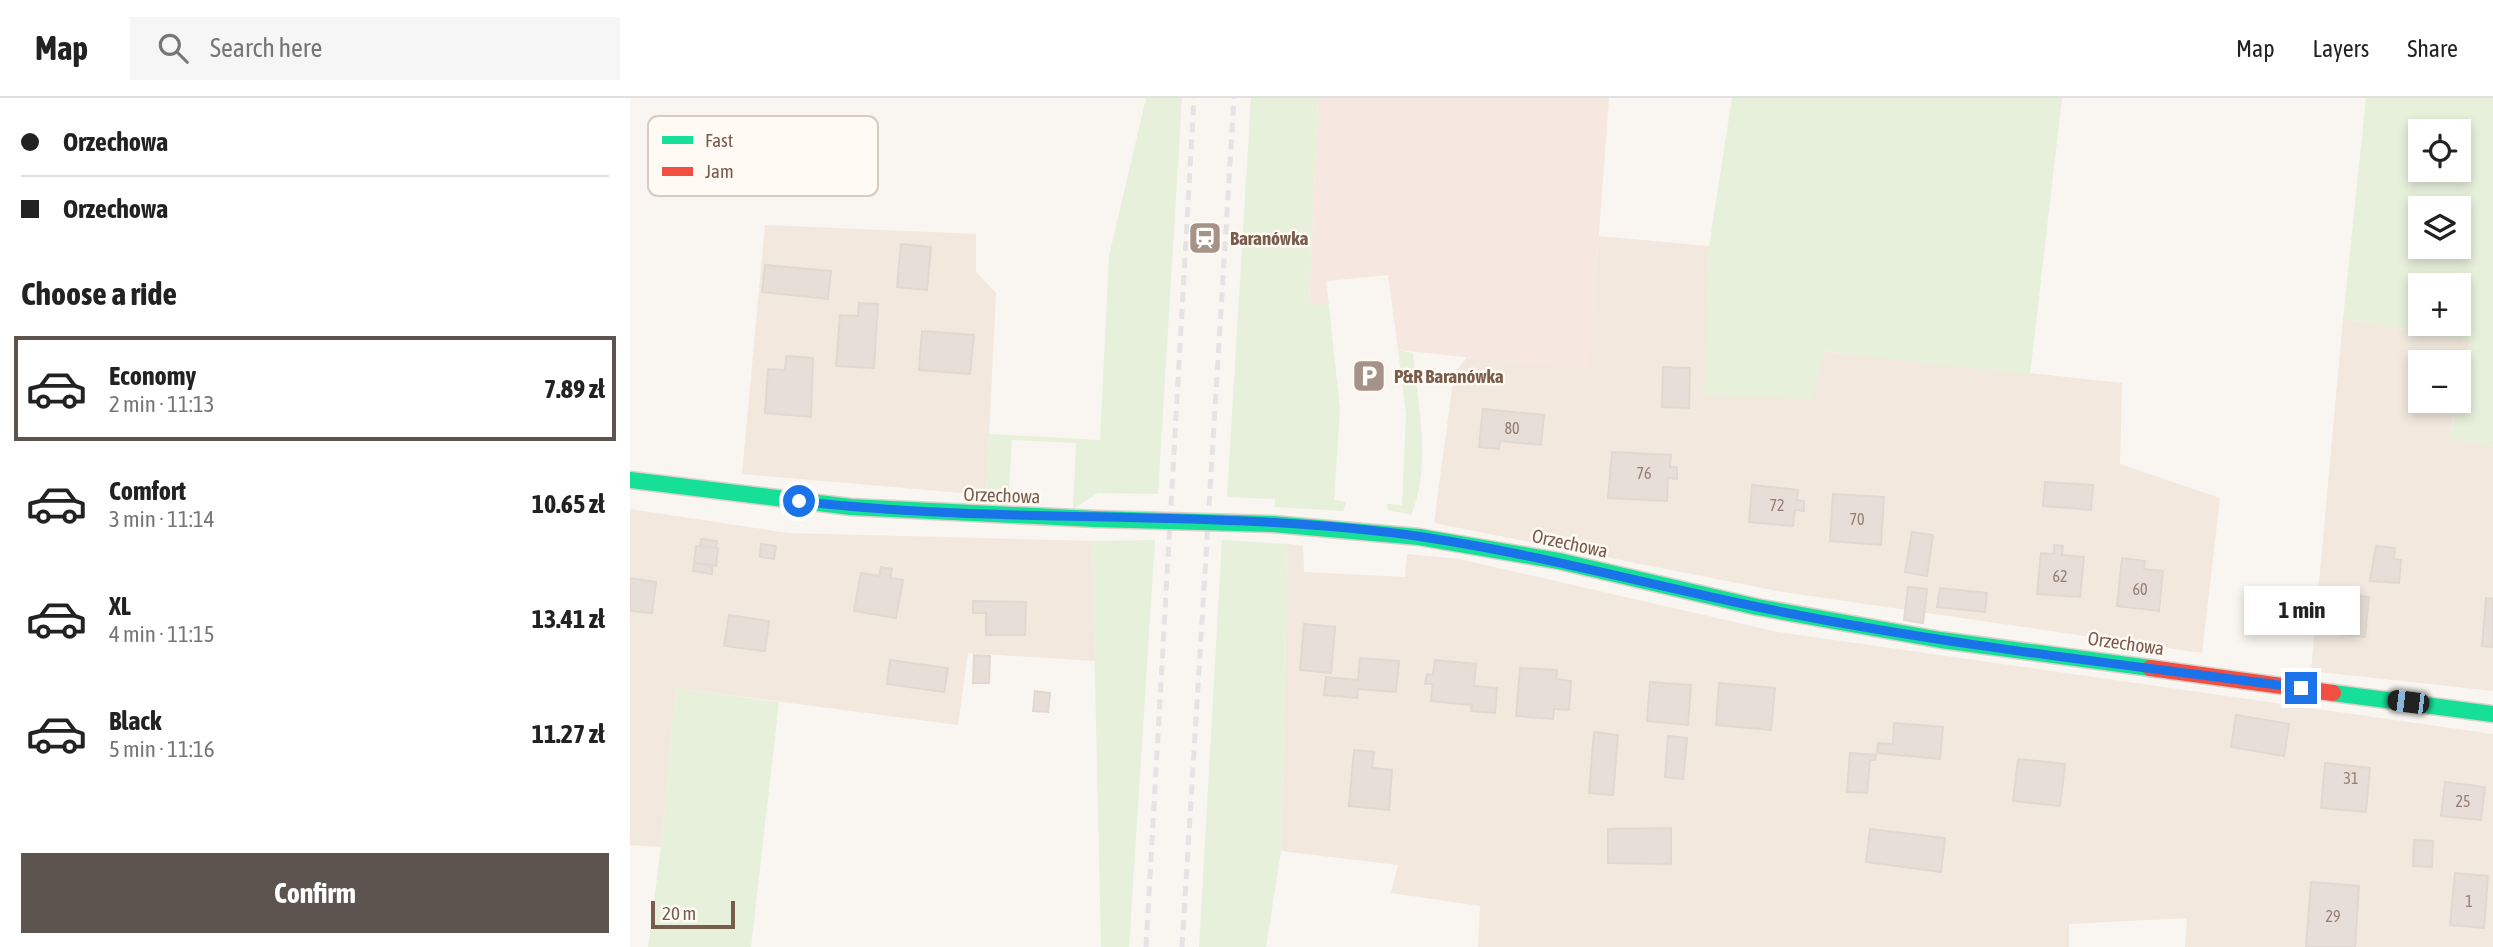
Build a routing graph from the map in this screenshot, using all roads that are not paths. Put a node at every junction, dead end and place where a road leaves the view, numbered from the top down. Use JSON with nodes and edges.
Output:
{"nodes":[{"id":1,"x":630,"y":480,"type":"edge"},
{"id":2,"x":2493,"y":714,"type":"edge"}],
"edges":[{"from":1,"to":2,"type":"street","name":"Orzechowa","bridge":true}]}
